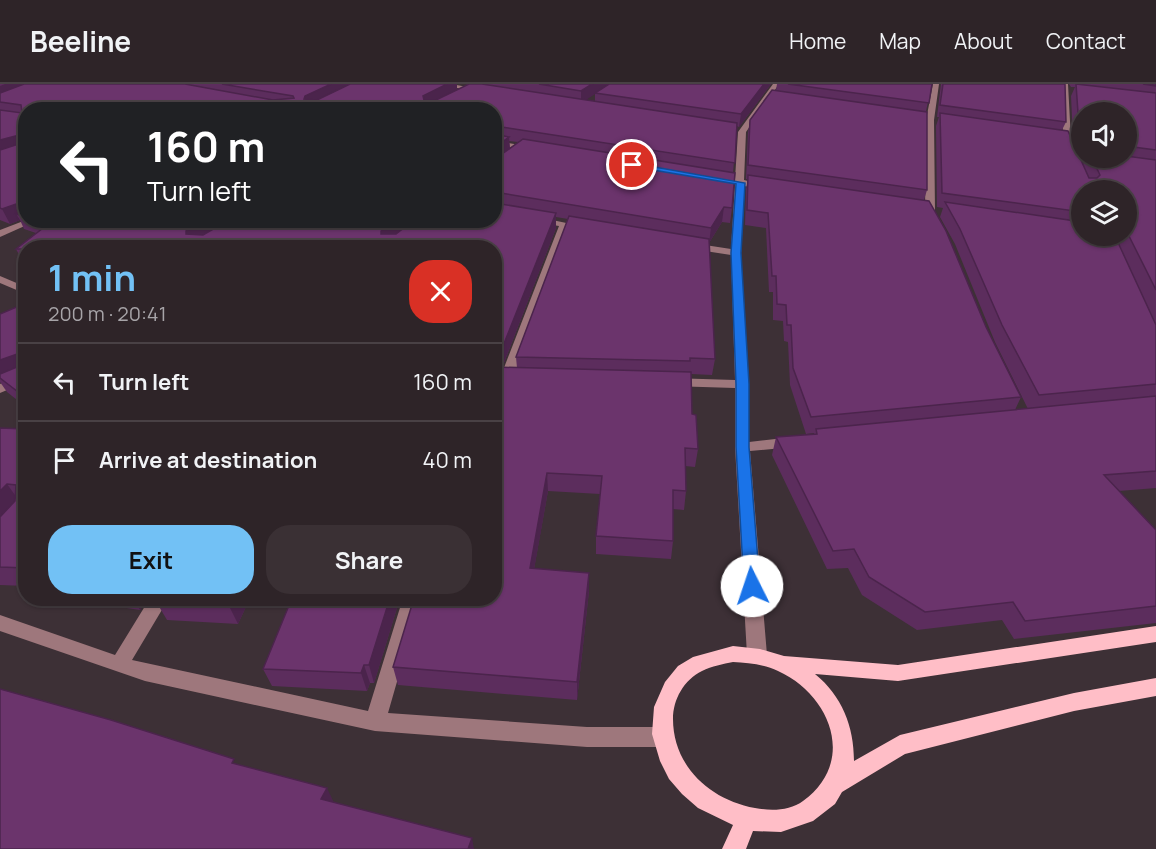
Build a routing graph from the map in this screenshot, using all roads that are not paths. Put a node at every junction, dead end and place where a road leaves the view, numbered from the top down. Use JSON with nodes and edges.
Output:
{"nodes":[{"id":1,"x":436,"y":84,"type":"edge"},
{"id":2,"x":484,"y":84,"type":"edge"},
{"id":3,"x":776,"y":84,"type":"edge"},
{"id":4,"x":936,"y":84,"type":"edge"},
{"id":5,"x":1065,"y":88,"type":"edge"},
{"id":6,"x":473,"y":89,"type":"junction"},
{"id":7,"x":495,"y":93,"type":"edge"},
{"id":8,"x":1077,"y":93,"type":"edge"},
{"id":9,"x":456,"y":97,"type":"edge"},
{"id":10,"x":918,"y":118,"type":"edge"},
{"id":11,"x":930,"y":120,"type":"junction"},
{"id":12,"x":942,"y":122,"type":"edge"},
{"id":13,"x":1056,"y":138,"type":"edge"},
{"id":14,"x":1067,"y":140,"type":"junction"},
{"id":15,"x":502,"y":144,"type":"edge"},
{"id":16,"x":522,"y":147,"type":"junction"},
{"id":17,"x":545,"y":151,"type":"edge"},
{"id":18,"x":1071,"y":152,"type":"edge"},
{"id":19,"x":513,"y":154,"type":"edge"},
{"id":20,"x":706,"y":177,"type":"edge"},
{"id":21,"x":741,"y":183,"type":"junction"},
{"id":22,"x":776,"y":188,"type":"edge"},
{"id":23,"x":530,"y":218,"type":"edge"},
{"id":24,"x":564,"y":225,"type":"junction"},
{"id":25,"x":18,"y":227,"type":"edge"},
{"id":26,"x":939,"y":229,"type":"edge"},
{"id":27,"x":598,"y":231,"type":"edge"},
{"id":28,"x":0,"y":234,"type":"edge"},
{"id":29,"x":679,"y":244,"type":"edge"},
{"id":30,"x":736,"y":253,"type":"junction"},
{"id":31,"x":0,"y":279,"type":"edge"},
{"id":32,"x":18,"y":287,"type":"edge"},
{"id":33,"x":507,"y":378,"type":"edge"},
{"id":34,"x":18,"y":381,"type":"edge"},
{"id":35,"x":660,"y":382,"type":"edge"},
{"id":36,"x":742,"y":384,"type":"junction"},
{"id":37,"x":0,"y":389,"type":"edge"},
{"id":38,"x":813,"y":440,"type":"edge"},
{"id":39,"x":742,"y":447,"type":"junction"},
{"id":40,"x":155,"y":606,"type":"edge"},
{"id":41,"x":410,"y":606,"type":"edge"},
{"id":42,"x":0,"y":622,"type":"edge"},
{"id":43,"x":1156,"y":633,"type":"edge"},
{"id":44,"x":756,"y":655,"type":"junction"},
{"id":45,"x":781,"y":663,"type":"junction"},
{"id":46,"x":120,"y":664,"type":"junction"},
{"id":47,"x":1156,"y":687,"type":"edge"},
{"id":48,"x":375,"y":722,"type":"junction"},
{"id":49,"x":663,"y":737,"type":"junction"},
{"id":50,"x":838,"y":783,"type":"junction"},
{"id":51,"x":747,"y":819,"type":"junction"},
{"id":52,"x":734,"y":849,"type":"edge"}],
"edges":[{"from":1,"to":6,"type":"street"},
{"from":2,"to":6,"type":"street"},
{"from":3,"to":21,"type":"street"},
{"from":4,"to":11,"type":"street"},
{"from":5,"to":8,"type":"street"},
{"from":5,"to":14,"type":"street"},
{"from":6,"to":7,"type":"street"},
{"from":6,"to":9,"type":"street"},
{"from":10,"to":11,"type":"street"},
{"from":11,"to":12,"type":"street"},
{"from":11,"to":26,"type":"street"},
{"from":13,"to":14,"type":"street"},
{"from":14,"to":18,"type":"street"},
{"from":15,"to":16,"type":"street"},
{"from":16,"to":17,"type":"street"},
{"from":16,"to":19,"type":"street"},
{"from":20,"to":21,"type":"street"},
{"from":21,"to":22,"type":"street"},
{"from":21,"to":30,"type":"street"},
{"from":23,"to":24,"type":"street"},
{"from":24,"to":27,"type":"street"},
{"from":24,"to":33,"type":"street"},
{"from":25,"to":28,"type":"street"},
{"from":29,"to":30,"type":"street"},
{"from":30,"to":36,"type":"street"},
{"from":31,"to":32,"type":"street"},
{"from":34,"to":37,"type":"street"},
{"from":35,"to":36,"type":"street"},
{"from":36,"to":39,"type":"street"},
{"from":38,"to":39,"type":"street"},
{"from":39,"to":44,"type":"street"},
{"from":40,"to":46,"type":"street"},
{"from":41,"to":48,"type":"street"},
{"from":42,"to":46,"type":"street"},
{"from":43,"to":45,"type":"main road"},
{"from":44,"to":45,"type":"main road"},
{"from":44,"to":49,"type":"main road"},
{"from":45,"to":50,"type":"main road"},
{"from":46,"to":48,"type":"street"},
{"from":47,"to":50,"type":"main road"},
{"from":48,"to":49,"type":"street"},
{"from":49,"to":51,"type":"main road"},
{"from":50,"to":51,"type":"main road"},
{"from":51,"to":52,"type":"main road"}]}
